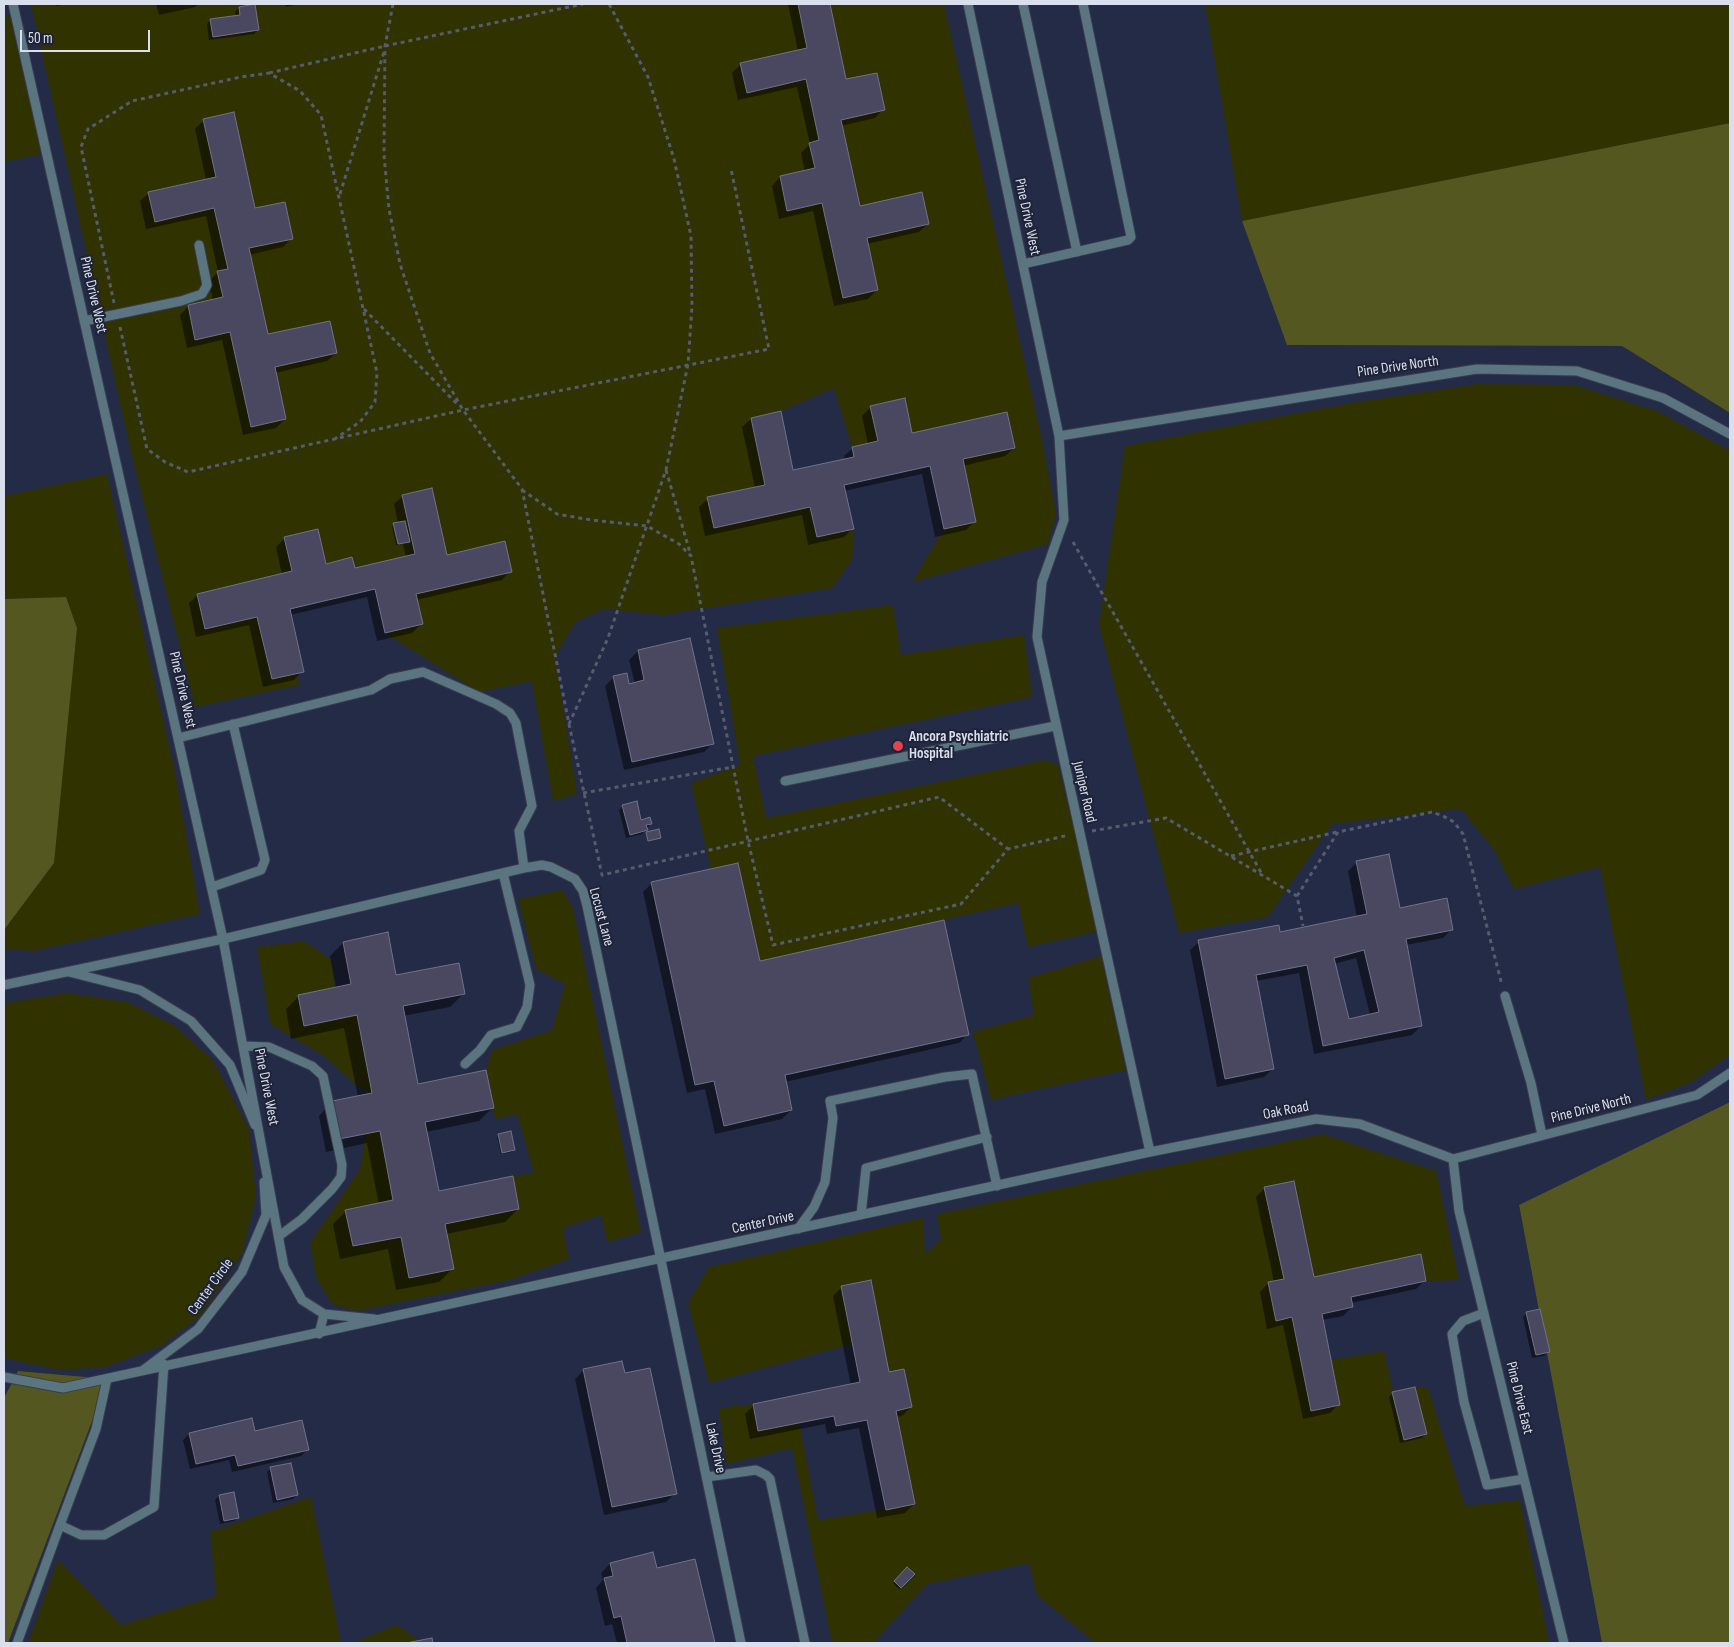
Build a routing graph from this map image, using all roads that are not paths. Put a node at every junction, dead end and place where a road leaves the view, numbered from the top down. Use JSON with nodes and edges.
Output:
{"nodes":[{"id":1,"x":13,"y":4,"type":"edge"},
{"id":2,"x":968,"y":4,"type":"edge"},
{"id":3,"x":1023,"y":4,"type":"edge"},
{"id":4,"x":1083,"y":4,"type":"edge"},
{"id":5,"x":198,"y":245,"type":"dead end"},
{"id":6,"x":1077,"y":252,"type":"junction"},
{"id":7,"x":1023,"y":264,"type":"junction"},
{"id":8,"x":84,"y":321,"type":"junction"},
{"id":9,"x":1730,"y":434,"type":"edge"},
{"id":10,"x":1059,"y":436,"type":"junction"},
{"id":11,"x":233,"y":724,"type":"junction"},
{"id":12,"x":1055,"y":726,"type":"junction"},
{"id":13,"x":178,"y":738,"type":"junction"},
{"id":14,"x":785,"y":781,"type":"dead end"},
{"id":15,"x":524,"y":868,"type":"junction"},
{"id":16,"x":504,"y":873,"type":"junction"},
{"id":17,"x":212,"y":887,"type":"junction"},
{"id":18,"x":223,"y":939,"type":"junction"},
{"id":19,"x":65,"y":971,"type":"junction"},
{"id":20,"x":4,"y":984,"type":"edge"},
{"id":21,"x":1505,"y":996,"type":"road end"},
{"id":22,"x":244,"y":1046,"type":"junction"},
{"id":23,"x":465,"y":1064,"type":"dead end"},
{"id":24,"x":1730,"y":1073,"type":"edge"},
{"id":25,"x":1542,"y":1135,"type":"junction"},
{"id":26,"x":987,"y":1137,"type":"junction"},
{"id":27,"x":262,"y":1144,"type":"junction"},
{"id":28,"x":1150,"y":1152,"type":"junction"},
{"id":29,"x":1453,"y":1158,"type":"junction"},
{"id":30,"x":997,"y":1186,"type":"junction"},
{"id":31,"x":861,"y":1215,"type":"junction"},
{"id":32,"x":798,"y":1229,"type":"junction"},
{"id":33,"x":279,"y":1236,"type":"junction"},
{"id":34,"x":662,"y":1259,"type":"junction"},
{"id":35,"x":1484,"y":1313,"type":"junction"},
{"id":36,"x":324,"y":1314,"type":"junction"},
{"id":37,"x":382,"y":1320,"type":"junction"},
{"id":38,"x":319,"y":1334,"type":"junction"},
{"id":39,"x":161,"y":1356,"type":"junction"},
{"id":40,"x":165,"y":1367,"type":"junction"},
{"id":41,"x":140,"y":1372,"type":"junction"},
{"id":42,"x":4,"y":1376,"type":"edge"},
{"id":43,"x":107,"y":1379,"type":"junction"},
{"id":44,"x":707,"y":1477,"type":"junction"},
{"id":45,"x":1524,"y":1479,"type":"junction"},
{"id":46,"x":60,"y":1525,"type":"junction"},
{"id":47,"x":17,"y":1643,"type":"edge"},
{"id":48,"x":741,"y":1643,"type":"edge"},
{"id":49,"x":805,"y":1643,"type":"edge"},
{"id":50,"x":1564,"y":1643,"type":"edge"}],
"edges":[{"from":1,"to":8,"type":"lane","name":"Pine Drive West"},
{"from":2,"to":7,"type":"lane","name":"Pine Drive West"},
{"from":3,"to":6,"type":"lane"},
{"from":4,"to":6,"type":"lane"},
{"from":5,"to":8,"type":"lane"},
{"from":6,"to":7,"type":"lane"},
{"from":7,"to":10,"type":"lane","name":"Pine Drive West"},
{"from":8,"to":13,"type":"lane","name":"Pine Drive West"},
{"from":9,"to":10,"type":"lane","name":"Pine Drive North"},
{"from":10,"to":12,"type":"lane","name":"Juniper Road"},
{"from":11,"to":13,"type":"lane"},
{"from":11,"to":15,"type":"lane"},
{"from":11,"to":17,"type":"lane"},
{"from":12,"to":14,"type":"lane"},
{"from":12,"to":28,"type":"lane","name":"Juniper Road"},
{"from":13,"to":17,"type":"lane","name":"Pine Drive West"},
{"from":15,"to":16,"type":"lane","name":"Locust Lane"},
{"from":15,"to":34,"type":"lane","name":"Locust Lane"},
{"from":16,"to":18,"type":"lane","name":"Locust Lane"},
{"from":16,"to":23,"type":"lane"},
{"from":17,"to":18,"type":"lane","name":"Pine Drive West"},
{"from":18,"to":19,"type":"lane","name":"Center Circle"},
{"from":18,"to":22,"type":"lane","name":"Pine Drive West"},
{"from":19,"to":20,"type":"lane","name":"Center Circle"},
{"from":19,"to":27,"type":"lane","name":"Center Circle"},
{"from":21,"to":25,"type":"lane"},
{"from":22,"to":27,"type":"lane","name":"Pine Drive West"},
{"from":22,"to":33,"type":"lane"},
{"from":24,"to":25,"type":"lane","name":"Pine Drive North"},
{"from":25,"to":29,"type":"lane","name":"Pine Drive North"},
{"from":26,"to":30,"type":"lane"},
{"from":26,"to":31,"type":"lane"},
{"from":26,"to":32,"type":"lane"},
{"from":27,"to":33,"type":"lane","name":"Pine Drive West"},
{"from":27,"to":39,"type":"lane","name":"Center Circle"},
{"from":28,"to":29,"type":"lane","name":"Oak Road"},
{"from":28,"to":30,"type":"lane","name":"Center Drive"},
{"from":29,"to":35,"type":"lane","name":"Pine Drive East"},
{"from":30,"to":31,"type":"lane","name":"Center Drive"},
{"from":31,"to":32,"type":"lane","name":"Center Drive"},
{"from":32,"to":34,"type":"lane","name":"Center Drive"},
{"from":33,"to":36,"type":"lane","name":"Pine Drive West"},
{"from":34,"to":37,"type":"lane","name":"Center Drive"},
{"from":34,"to":44,"type":"lane","name":"Lake Drive"},
{"from":35,"to":45,"type":"lane","name":"Pine Drive East"},
{"from":35,"to":45,"type":"lane"},
{"from":36,"to":37,"type":"lane","name":"Pine Drive West"},
{"from":36,"to":38,"type":"lane"},
{"from":37,"to":38,"type":"lane","name":"Center Circle"},
{"from":38,"to":40,"type":"lane","name":"Center Circle"},
{"from":39,"to":40,"type":"lane"},
{"from":39,"to":41,"type":"lane","name":"Center Circle"},
{"from":40,"to":41,"type":"lane","name":"Center Circle"},
{"from":40,"to":46,"type":"lane"},
{"from":41,"to":43,"type":"lane","name":"Center Circle"},
{"from":42,"to":43,"type":"lane","name":"Center Circle"},
{"from":43,"to":46,"type":"lane"},
{"from":44,"to":48,"type":"lane","name":"Lake Drive"},
{"from":44,"to":49,"type":"lane"},
{"from":45,"to":50,"type":"lane","name":"Pine Drive East"},
{"from":46,"to":47,"type":"lane"}]}
